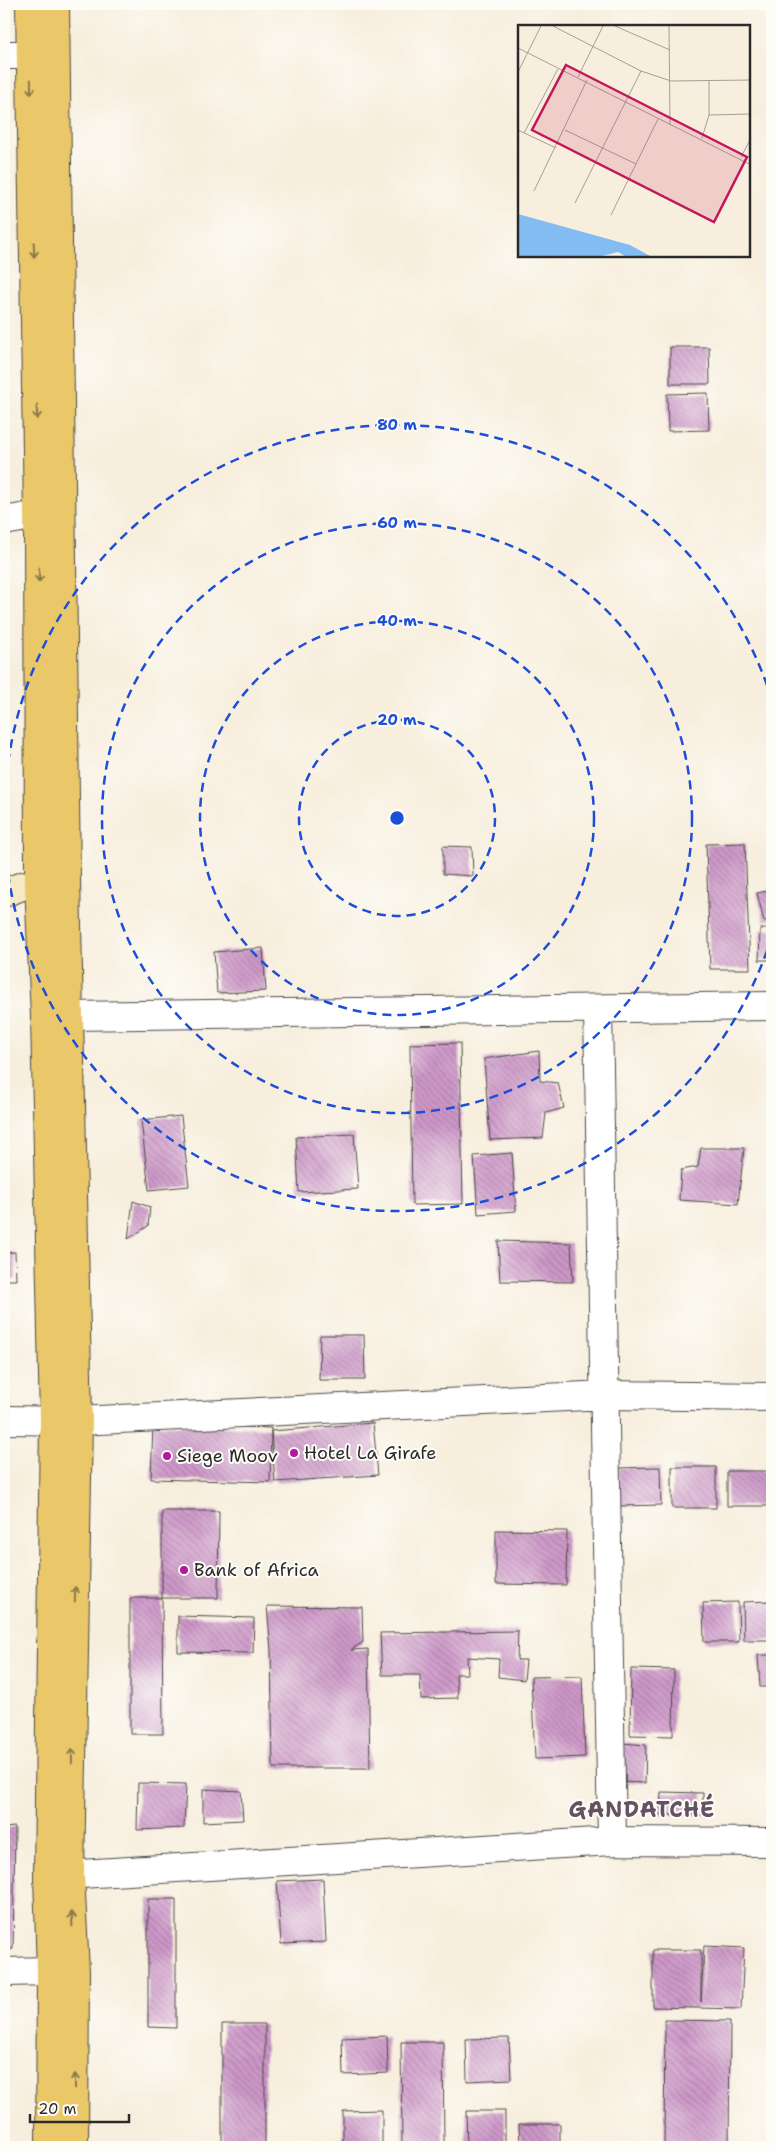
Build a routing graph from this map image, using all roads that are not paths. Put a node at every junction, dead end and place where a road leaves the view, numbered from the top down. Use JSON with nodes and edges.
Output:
{"nodes":[{"id":1,"x":30,"y":4,"type":"edge"},
{"id":2,"x":55,"y":4,"type":"edge"},
{"id":3,"x":17,"y":55,"type":"edge"},
{"id":4,"x":38,"y":515,"type":"junction"},
{"id":5,"x":4,"y":521,"type":"edge"},
{"id":6,"x":66,"y":879,"type":"junction"},
{"id":7,"x":39,"y":883,"type":"junction"},
{"id":8,"x":4,"y":893,"type":"edge"},
{"id":9,"x":772,"y":1006,"type":"edge"},
{"id":10,"x":598,"y":1009,"type":"junction"},
{"id":11,"x":70,"y":1016,"type":"junction"},
{"id":12,"x":606,"y":1396,"type":"junction"},
{"id":13,"x":772,"y":1397,"type":"edge"},
{"id":14,"x":4,"y":1420,"type":"edge"},
{"id":15,"x":66,"y":1421,"type":"junction"},
{"id":16,"x":612,"y":1841,"type":"junction"},
{"id":17,"x":772,"y":1842,"type":"edge"},
{"id":18,"x":59,"y":1876,"type":"junction"},
{"id":19,"x":51,"y":1971,"type":"junction"},
{"id":20,"x":4,"y":1972,"type":"edge"},
{"id":21,"x":50,"y":2147,"type":"edge"},
{"id":22,"x":74,"y":2147,"type":"edge"}],
"edges":[{"from":1,"to":3,"type":"main road"},
{"from":2,"to":6,"type":"main road"},
{"from":3,"to":4,"type":"main road","one_way":true},
{"from":4,"to":5,"type":"street"},
{"from":4,"to":7,"type":"main road","one_way":true},
{"from":6,"to":7,"type":"street"},
{"from":6,"to":11,"type":"main road"},
{"from":7,"to":8,"type":"street"},
{"from":7,"to":15,"type":"main road"},
{"from":9,"to":10,"type":"street"},
{"from":10,"to":11,"type":"street"},
{"from":10,"to":12,"type":"street"},
{"from":11,"to":15,"type":"main road"},
{"from":12,"to":13,"type":"street"},
{"from":12,"to":15,"type":"street"},
{"from":12,"to":16,"type":"street"},
{"from":14,"to":15,"type":"street"},
{"from":15,"to":18,"type":"main road"},
{"from":16,"to":17,"type":"street"},
{"from":16,"to":18,"type":"street"},
{"from":18,"to":19,"type":"main road"},
{"from":22,"to":18,"type":"main road","one_way":true},
{"from":19,"to":20,"type":"street"},
{"from":19,"to":21,"type":"main road"}]}
